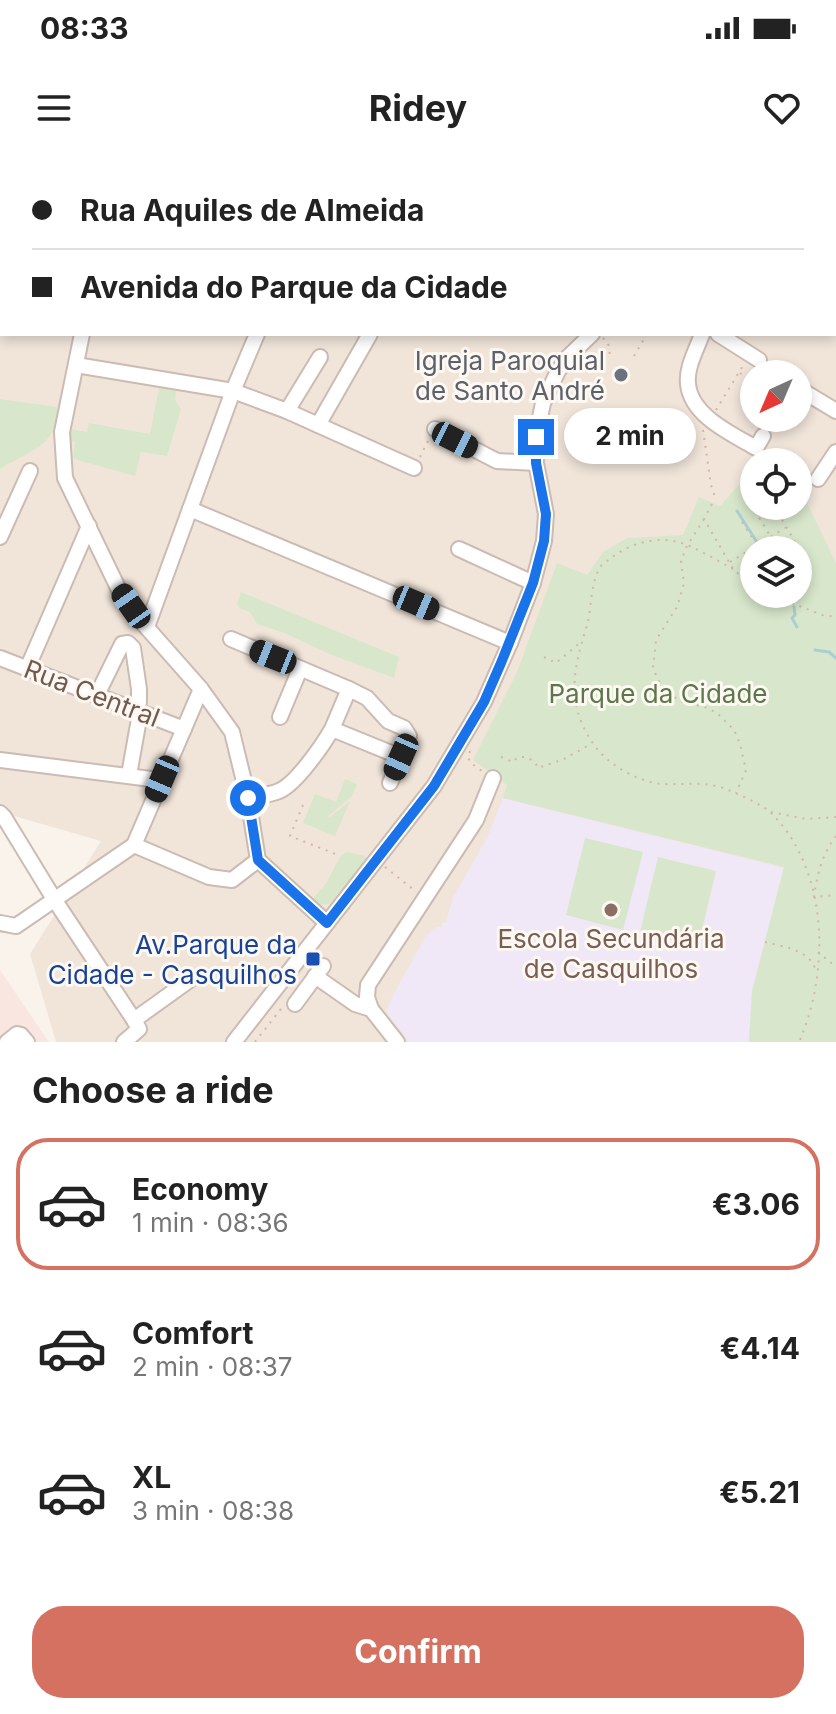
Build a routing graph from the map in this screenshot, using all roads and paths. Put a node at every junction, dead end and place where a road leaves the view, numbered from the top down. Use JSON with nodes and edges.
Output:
{"nodes":[{"id":1,"x":82,"y":336,"type":"edge"},
{"id":2,"x":256,"y":336,"type":"edge"},
{"id":3,"x":369,"y":336,"type":"edge"},
{"id":4,"x":597,"y":336,"type":"edge"},
{"id":5,"x":646,"y":336,"type":"edge"},
{"id":6,"x":701,"y":336,"type":"edge"},
{"id":7,"x":721,"y":336,"type":"edge"},
{"id":8,"x":610,"y":356,"type":"dead end"},
{"id":9,"x":634,"y":356,"type":"dead end"},
{"id":10,"x":320,"y":357,"type":"dead end"},
{"id":11,"x":754,"y":357,"type":"joint"},
{"id":12,"x":76,"y":365,"type":"junction"},
{"id":13,"x":739,"y":373,"type":"joint"},
{"id":14,"x":233,"y":391,"type":"junction"},
{"id":15,"x":812,"y":396,"type":"edge"},
{"id":16,"x":287,"y":411,"type":"junction"},
{"id":17,"x":836,"y":411,"type":"edge"},
{"id":18,"x":706,"y":412,"type":"junction"},
{"id":19,"x":318,"y":425,"type":"junction"},
{"id":20,"x":435,"y":429,"type":"joint"},
{"id":21,"x":763,"y":436,"type":"dead end"},
{"id":22,"x":836,"y":452,"type":"edge"},
{"id":23,"x":536,"y":463,"type":"junction"},
{"id":24,"x":414,"y":468,"type":"joint"},
{"id":25,"x":30,"y":471,"type":"dead end"},
{"id":26,"x":818,"y":479,"type":"dead end"},
{"id":27,"x":716,"y":500,"type":"dead end"},
{"id":28,"x":712,"y":504,"type":"dead end"},
{"id":29,"x":190,"y":509,"type":"junction"},
{"id":30,"x":704,"y":519,"type":"junction"},
{"id":31,"x":782,"y":520,"type":"edge"},
{"id":32,"x":742,"y":522,"type":"dead end"},
{"id":33,"x":89,"y":526,"type":"junction"},
{"id":34,"x":786,"y":527,"type":"junction"},
{"id":35,"x":751,"y":536,"type":"edge"},
{"id":36,"x":772,"y":536,"type":"edge"},
{"id":37,"x":791,"y":536,"type":"edge"},
{"id":38,"x":0,"y":537,"type":"edge"},
{"id":39,"x":687,"y":546,"type":"junction"},
{"id":40,"x":459,"y":549,"type":"dead end"},
{"id":41,"x":740,"y":556,"type":"edge"},
{"id":42,"x":729,"y":563,"type":"junction"},
{"id":43,"x":733,"y":569,"type":"junction"},
{"id":44,"x":740,"y":575,"type":"edge"},
{"id":45,"x":533,"y":583,"type":"junction"},
{"id":46,"x":804,"y":608,"type":"edge"},
{"id":47,"x":836,"y":617,"type":"edge"},
{"id":48,"x":147,"y":627,"type":"junction"},
{"id":49,"x":231,"y":639,"type":"dead end"},
{"id":50,"x":582,"y":641,"type":"junction"},
{"id":51,"x":510,"y":643,"type":"junction"},
{"id":52,"x":544,"y":657,"type":"dead end"},
{"id":53,"x":0,"y":658,"type":"edge"},
{"id":54,"x":27,"y":669,"type":"junction"},
{"id":55,"x":300,"y":669,"type":"junction"},
{"id":56,"x":201,"y":689,"type":"junction"},
{"id":57,"x":349,"y":689,"type":"junction"},
{"id":58,"x":97,"y":695,"type":"junction"},
{"id":59,"x":136,"y":710,"type":"junction"},
{"id":60,"x":280,"y":717,"type":"dead end"},
{"id":61,"x":184,"y":729,"type":"junction"},
{"id":62,"x":332,"y":729,"type":"junction"},
{"id":63,"x":592,"y":743,"type":"junction"},
{"id":64,"x":401,"y":757,"type":"junction"},
{"id":65,"x":501,"y":757,"type":"dead end"},
{"id":66,"x":0,"y":760,"type":"edge"},
{"id":67,"x":129,"y":775,"type":"junction"},
{"id":68,"x":493,"y":778,"type":"dead end"},
{"id":69,"x":162,"y":779,"type":"junction"},
{"id":70,"x":390,"y":783,"type":"dead end"},
{"id":71,"x":736,"y":794,"type":"junction"},
{"id":72,"x":248,"y":798,"type":"junction"},
{"id":73,"x":303,"y":805,"type":"dead end"},
{"id":74,"x":770,"y":812,"type":"junction"},
{"id":75,"x":0,"y":813,"type":"edge"},
{"id":76,"x":836,"y":817,"type":"edge"},
{"id":77,"x":836,"y":836,"type":"edge"},
{"id":78,"x":134,"y":845,"type":"junction"},
{"id":79,"x":338,"y":855,"type":"dead end"},
{"id":80,"x":258,"y":860,"type":"junction"},
{"id":81,"x":376,"y":860,"type":"junction"},
{"id":82,"x":836,"y":895,"type":"edge"},
{"id":83,"x":814,"y":897,"type":"junction"},
{"id":84,"x":54,"y":899,"type":"junction"},
{"id":85,"x":424,"y":899,"type":"junction"},
{"id":86,"x":0,"y":923,"type":"edge"},
{"id":87,"x":327,"y":923,"type":"junction"},
{"id":88,"x":765,"y":942,"type":"dead end"},
{"id":89,"x":818,"y":952,"type":"junction"},
{"id":90,"x":836,"y":967,"type":"edge"},
{"id":91,"x":817,"y":976,"type":"junction"},
{"id":92,"x":191,"y":979,"type":"dead end"},
{"id":93,"x":295,"y":1004,"type":"joint"},
{"id":94,"x":371,"y":1009,"type":"junction"},
{"id":95,"x":134,"y":1020,"type":"junction"},
{"id":96,"x":801,"y":1037,"type":"junction"},
{"id":97,"x":7,"y":1042,"type":"edge"},
{"id":98,"x":27,"y":1042,"type":"edge"},
{"id":99,"x":124,"y":1042,"type":"edge"},
{"id":100,"x":234,"y":1042,"type":"edge"},
{"id":101,"x":255,"y":1042,"type":"edge"},
{"id":102,"x":397,"y":1042,"type":"edge"},
{"id":103,"x":799,"y":1042,"type":"edge"},
{"id":104,"x":807,"y":1042,"type":"edge"}],
"edges":[{"from":1,"to":12,"type":"street"},
{"from":2,"to":14,"type":"street"},
{"from":3,"to":19,"type":"street"},
{"from":4,"to":8,"type":"path"},
{"from":4,"to":23,"type":"street"},
{"from":5,"to":9,"type":"path"},
{"from":6,"to":18,"type":"street"},
{"from":7,"to":11,"type":"street"},
{"from":10,"to":16,"type":"street"},
{"from":11,"to":13,"type":"path"},
{"from":12,"to":14,"type":"street"},
{"from":12,"to":33,"type":"street"},
{"from":13,"to":18,"type":"path"},
{"from":14,"to":16,"type":"street"},
{"from":14,"to":29,"type":"street"},
{"from":15,"to":17,"type":"street"},
{"from":16,"to":19,"type":"street"},
{"from":18,"to":21,"type":"street"},
{"from":18,"to":27,"type":"path"},
{"from":19,"to":24,"type":"street"},
{"from":20,"to":23,"type":"street"},
{"from":20,"to":24,"type":"path"},
{"from":22,"to":26,"type":"street"},
{"from":23,"to":45,"type":"street"},
{"from":25,"to":38,"type":"street"},
{"from":28,"to":30,"type":"path"},
{"from":29,"to":48,"type":"street"},
{"from":29,"to":51,"type":"street"},
{"from":30,"to":39,"type":"path"},
{"from":30,"to":42,"type":"path"},
{"from":31,"to":34,"type":"path"},
{"from":32,"to":35,"type":"path"},
{"from":33,"to":48,"type":"street"},
{"from":33,"to":54,"type":"street"},
{"from":34,"to":36,"type":"path"},
{"from":34,"to":37,"type":"path"},
{"from":39,"to":43,"type":"path"},
{"from":39,"to":50,"type":"path"},
{"from":39,"to":71,"type":"path"},
{"from":40,"to":45,"type":"street"},
{"from":41,"to":42,"type":"path"},
{"from":42,"to":43,"type":"path"},
{"from":43,"to":44,"type":"path"},
{"from":45,"to":51,"type":"street"},
{"from":46,"to":47,"type":"path"},
{"from":48,"to":56,"type":"street"},
{"from":49,"to":55,"type":"street"},
{"from":50,"to":52,"type":"path"},
{"from":50,"to":63,"type":"path"},
{"from":51,"to":81,"type":"street"},
{"from":53,"to":54,"type":"street","name":"Rua Central"},
{"from":54,"to":58,"type":"street","name":"Rua Central"},
{"from":55,"to":57,"type":"street"},
{"from":55,"to":60,"type":"street"},
{"from":56,"to":61,"type":"street"},
{"from":56,"to":72,"type":"street"},
{"from":57,"to":62,"type":"street"},
{"from":57,"to":64,"type":"street"},
{"from":58,"to":59,"type":"street","name":"Rua Central"},
{"from":58,"to":59,"type":"street"},
{"from":59,"to":61,"type":"street","name":"Rua Central"},
{"from":59,"to":67,"type":"street"},
{"from":61,"to":69,"type":"street"},
{"from":62,"to":64,"type":"street"},
{"from":62,"to":72,"type":"street"},
{"from":63,"to":65,"type":"path"},
{"from":63,"to":71,"type":"path"},
{"from":64,"to":70,"type":"street"},
{"from":66,"to":67,"type":"street"},
{"from":67,"to":69,"type":"street"},
{"from":68,"to":85,"type":"street"},
{"from":69,"to":78,"type":"street"},
{"from":71,"to":74,"type":"path"},
{"from":72,"to":80,"type":"street"},
{"from":73,"to":79,"type":"path"},
{"from":74,"to":76,"type":"path"},
{"from":74,"to":83,"type":"path"},
{"from":75,"to":84,"type":"street"},
{"from":77,"to":83,"type":"path"},
{"from":78,"to":80,"type":"street"},
{"from":78,"to":84,"type":"street"},
{"from":80,"to":87,"type":"street"},
{"from":81,"to":85,"type":"path"},
{"from":81,"to":87,"type":"street"},
{"from":82,"to":83,"type":"path"},
{"from":83,"to":89,"type":"path"},
{"from":84,"to":86,"type":"street"},
{"from":84,"to":95,"type":"street"},
{"from":85,"to":94,"type":"street"},
{"from":87,"to":100,"type":"street"},
{"from":88,"to":91,"type":"path"},
{"from":89,"to":90,"type":"path"},
{"from":89,"to":91,"type":"path"},
{"from":91,"to":96,"type":"path"},
{"from":92,"to":95,"type":"street"},
{"from":93,"to":94,"type":"street"},
{"from":93,"to":101,"type":"path"},
{"from":94,"to":102,"type":"street"},
{"from":95,"to":99,"type":"street"},
{"from":96,"to":103,"type":"path"},
{"from":96,"to":104,"type":"path"},
{"from":97,"to":98,"type":"street"}]}
